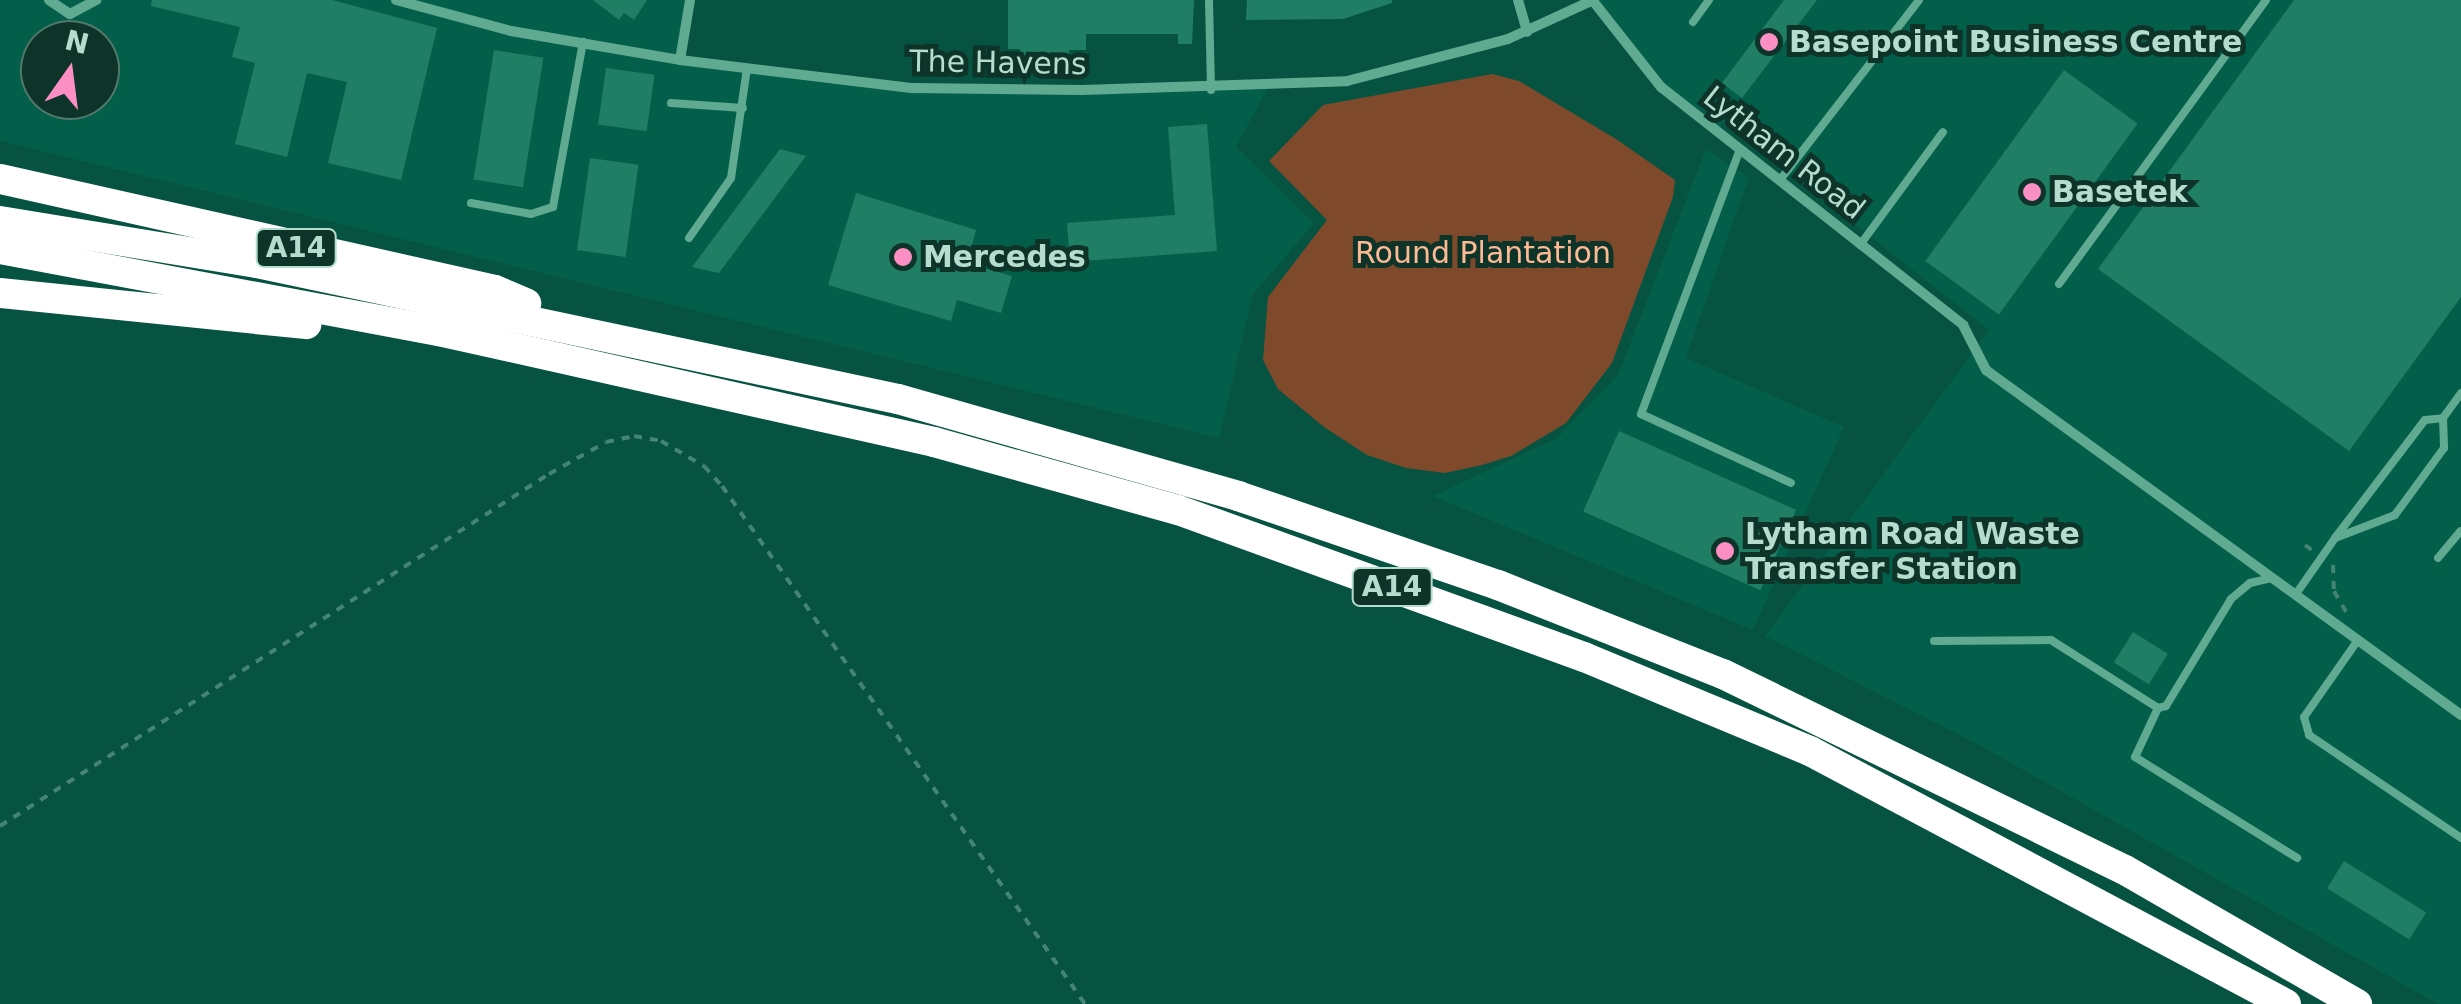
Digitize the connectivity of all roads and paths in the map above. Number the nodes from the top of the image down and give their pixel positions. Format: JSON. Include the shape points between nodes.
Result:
{"nodes":[{"id":1,"x":49,"y":0,"type":"edge"},
{"id":2,"x":96,"y":0,"type":"edge"},
{"id":3,"x":396,"y":0,"type":"edge"},
{"id":4,"x":690,"y":0,"type":"edge"},
{"id":5,"x":1209,"y":0,"type":"edge"},
{"id":6,"x":1518,"y":0,"type":"edge"},
{"id":7,"x":1593,"y":0,"type":"edge"},
{"id":8,"x":1708,"y":0,"type":"edge"},
{"id":9,"x":1919,"y":0,"type":"edge"},
{"id":10,"x":2266,"y":0,"type":"edge"},
{"id":11,"x":1693,"y":22,"type":"dead end"},
{"id":12,"x":1527,"y":32,"type":"junction"},
{"id":13,"x":582,"y":42,"type":"junction"},
{"id":14,"x":680,"y":60,"type":"junction"},
{"id":15,"x":747,"y":68,"type":"junction"},
{"id":16,"x":1211,"y":90,"type":"junction"},
{"id":17,"x":670,"y":102,"type":"dead end"},
{"id":18,"x":743,"y":108,"type":"junction"},
{"id":19,"x":1942,"y":132,"type":"dead end"},
{"id":20,"x":1739,"y":152,"type":"junction"},
{"id":21,"x":0,"y":179,"type":"edge"},
{"id":22,"x":1780,"y":180,"type":"junction"},
{"id":23,"x":471,"y":203,"type":"dead end"},
{"id":24,"x":0,"y":221,"type":"edge"},
{"id":25,"x":688,"y":238,"type":"dead end"},
{"id":26,"x":1860,"y":245,"type":"junction"},
{"id":27,"x":0,"y":248,"type":"edge"},
{"id":28,"x":2059,"y":284,"type":"dead end"},
{"id":29,"x":0,"y":293,"type":"edge"},
{"id":30,"x":588,"y":330,"type":"junction"},
{"id":31,"x":439,"y":331,"type":"junction"},
{"id":32,"x":2461,"y":394,"type":"edge"},
{"id":33,"x":2444,"y":418,"type":"junction"},
{"id":34,"x":1792,"y":483,"type":"dead end"},
{"id":35,"x":2461,"y":531,"type":"edge"},
{"id":36,"x":2335,"y":538,"type":"junction"},
{"id":37,"x":2304,"y":544,"type":"dead end"},
{"id":38,"x":2322,"y":557,"type":"junction"},
{"id":39,"x":2438,"y":558,"type":"dead end"},
{"id":40,"x":2272,"y":578,"type":"junction"},
{"id":41,"x":2296,"y":594,"type":"junction"},
{"id":42,"x":2359,"y":624,"type":"dead end"},
{"id":43,"x":2358,"y":640,"type":"junction"},
{"id":44,"x":1934,"y":641,"type":"dead end"},
{"id":45,"x":2158,"y":708,"type":"junction"},
{"id":46,"x":2461,"y":715,"type":"edge"},
{"id":47,"x":0,"y":826,"type":"edge"},
{"id":48,"x":2461,"y":838,"type":"edge"},
{"id":49,"x":2297,"y":858,"type":"dead end"},
{"id":50,"x":1085,"y":1004,"type":"edge"},
{"id":51,"x":2286,"y":1004,"type":"edge"},
{"id":52,"x":2357,"y":1004,"type":"edge"}],
"edges":[{"from":1,"to":2,"type":"street","via":[[70,14]]},
{"from":3,"to":13,"type":"street","name":"The Havens","via":[[510,31]]},
{"from":4,"to":14,"type":"street"},
{"from":5,"to":16,"type":"lane"},
{"from":6,"to":12,"type":"street"},
{"from":7,"to":12,"type":"street","name":"The Havens"},
{"from":7,"to":20,"type":"street","name":"Lytham Road","via":[[1662,88]]},
{"from":8,"to":11,"type":"lane"},
{"from":9,"to":22,"type":"lane"},
{"from":10,"to":28,"type":"lane"},
{"from":12,"to":16,"type":"street","name":"The Havens","via":[[1347,81]]},
{"from":13,"to":14,"type":"street","name":"The Havens"},
{"from":13,"to":23,"type":"lane","via":[[553,207],[532,214]]},
{"from":14,"to":15,"type":"street","name":"The Havens"},
{"from":15,"to":16,"type":"street","name":"The Havens","via":[[913,88]]},
{"from":15,"to":18,"type":"lane"},
{"from":17,"to":18,"type":"lane"},
{"from":18,"to":25,"type":"lane","via":[[731,178]]},
{"from":19,"to":26,"type":"lane"},
{"from":20,"to":22,"type":"street","name":"Lytham Road"},
{"from":20,"to":34,"type":"lane","via":[[1640,414]]},
{"from":21,"to":30,"type":"highway","number":"A14","via":[[494,290]]},
{"from":22,"to":26,"type":"street","name":"Lytham Road"},
{"from":24,"to":30,"type":"highway","number":"A14","via":[[257,263]]},
{"from":26,"to":40,"type":"street","name":"Lytham Road","via":[[1963,325],[1986,370]]},
{"from":27,"to":31,"type":"highway","number":"A14"},
{"from":29,"to":31,"type":"highway","number":"A14","via":[[375,332]]},
{"from":30,"to":52,"type":"highway","number":"A14","via":[[898,399],[1238,496],[1498,584],[1723,674],[2032,822]]},
{"from":31,"to":51,"type":"highway","number":"A14","via":[[934,442],[1178,510],[1437,602],[1810,751]]},
{"from":32,"to":33,"type":"lane"},
{"from":33,"to":36,"type":"lane","via":[[2425,420]]},
{"from":33,"to":36,"type":"lane","via":[[2447,435],[2395,515]]},
{"from":35,"to":39,"type":"lane"},
{"from":36,"to":38,"type":"lane"},
{"from":37,"to":38,"type":"path"},
{"from":38,"to":41,"type":"lane"},
{"from":38,"to":42,"type":"path","via":[[2334,566],[2338,602]]},
{"from":40,"to":41,"type":"street"},
{"from":40,"to":45,"type":"lane","via":[[2250,583],[2231,599],[2166,706]]},
{"from":41,"to":43,"type":"street"},
{"from":43,"to":46,"type":"street"},
{"from":43,"to":48,"type":"lane","via":[[2304,717],[2309,735]]},
{"from":44,"to":45,"type":"lane","via":[[2052,640]]},
{"from":45,"to":49,"type":"lane","via":[[2134,757]]},
{"from":47,"to":50,"type":"path","via":[[549,474],[606,442],[634,436],[661,441],[704,466],[722,486]]}]}
